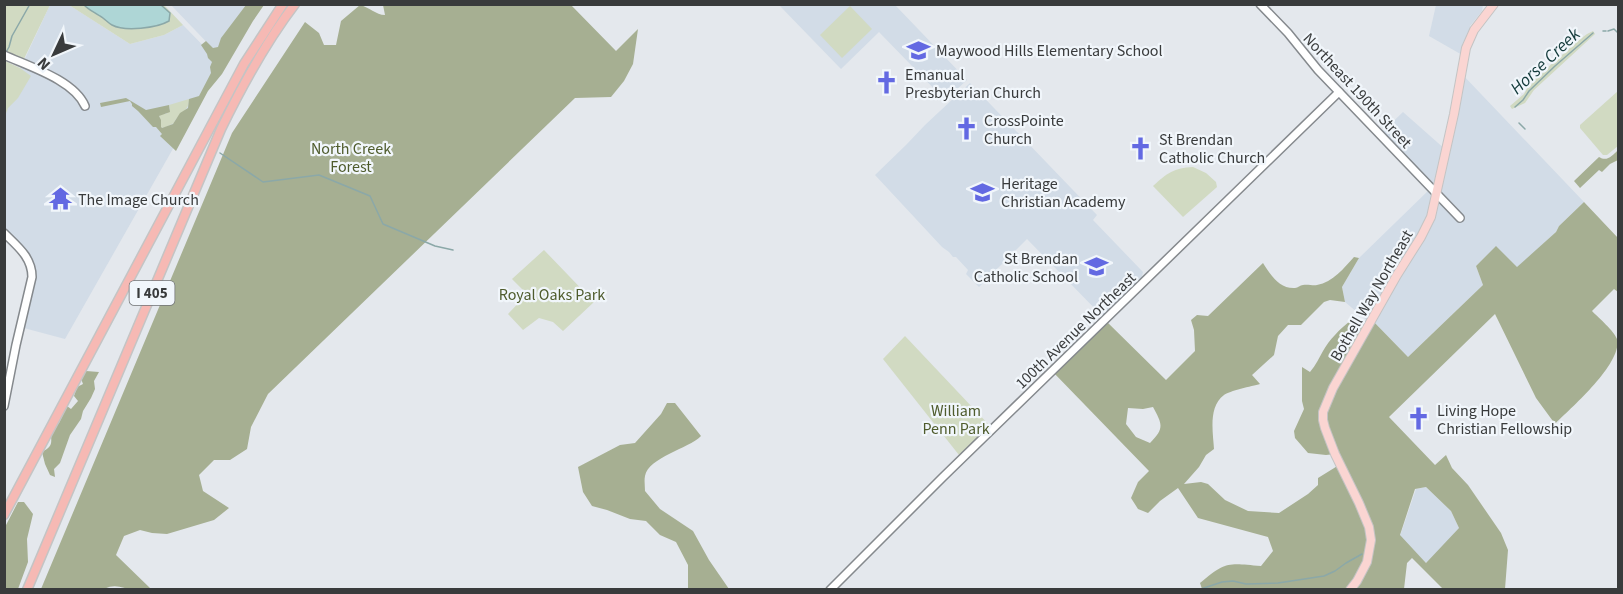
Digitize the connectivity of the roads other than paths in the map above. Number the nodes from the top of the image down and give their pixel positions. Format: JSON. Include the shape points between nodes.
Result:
{"nodes":[{"id":1,"x":277,"y":4,"type":"edge"},
{"id":2,"x":283,"y":4,"type":"edge"},
{"id":3,"x":293,"y":4,"type":"edge"},
{"id":4,"x":1260,"y":4,"type":"edge"},
{"id":5,"x":1493,"y":5,"type":"edge"},
{"id":6,"x":4,"y":55,"type":"edge"},
{"id":7,"x":1339,"y":92,"type":"junction"},
{"id":8,"x":85,"y":106,"type":"dead end"},
{"id":9,"x":1437,"y":194,"type":"junction"},
{"id":10,"x":1460,"y":218,"type":"dead end"},
{"id":11,"x":154,"y":229,"type":"junction"},
{"id":12,"x":4,"y":233,"type":"edge"},
{"id":13,"x":4,"y":406,"type":"edge"},
{"id":14,"x":4,"y":504,"type":"edge"},
{"id":15,"x":4,"y":515,"type":"edge"},
{"id":16,"x":25,"y":590,"type":"edge"},
{"id":17,"x":830,"y":590,"type":"edge"},
{"id":18,"x":1350,"y":590,"type":"edge"}],
"edges":[{"from":1,"to":11,"type":"highway","number":"I 405","via":[[240,61]]},
{"from":2,"to":11,"type":"highway","number":"I 405","via":[[244,64]]},
{"from":3,"to":16,"type":"highway","number":"I 405","via":[[221,129]]},
{"from":4,"to":7,"type":"street","name":"Northeast 190th Street"},
{"from":5,"to":9,"type":"main road","name":"Bothell Way Northeast","via":[[1466,48]]},
{"from":6,"to":8,"type":"street","via":[[73,90]]},
{"from":7,"to":9,"type":"street","name":"Northeast 190th Street"},
{"from":7,"to":17,"type":"street","name":"100th Avenue Northeast"},
{"from":9,"to":10,"type":"street","name":"Northeast 190th Street"},
{"from":9,"to":18,"type":"main road","name":"Bothell Way Northeast","via":[[1425,229],[1323,412],[1325,428],[1369,527],[1371,540],[1367,562]]},
{"from":11,"to":14,"type":"highway","number":"I 405"},
{"from":11,"to":15,"type":"highway","number":"I 405"},
{"from":12,"to":13,"type":"street","via":[[32,268]]}]}
